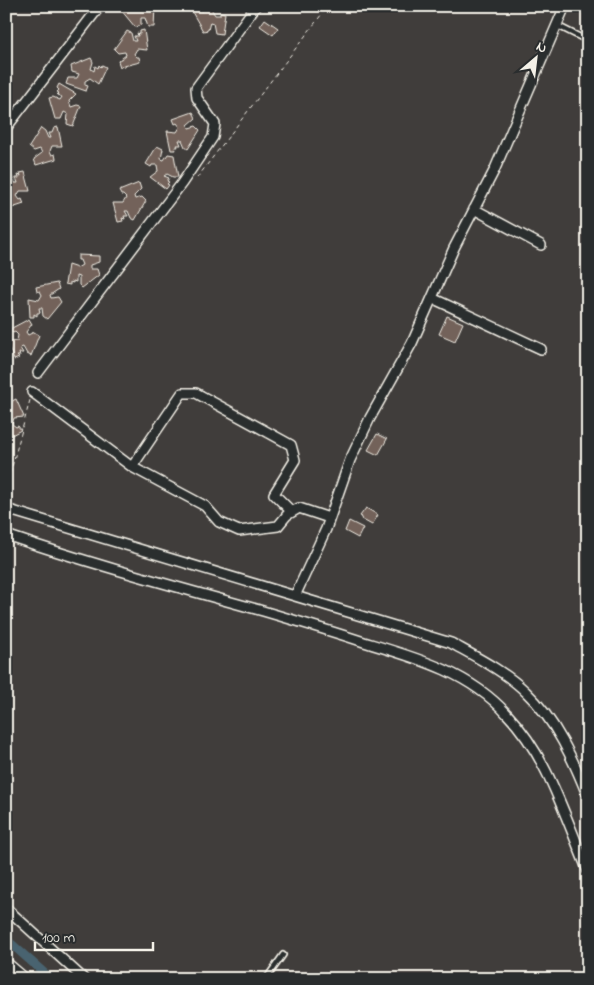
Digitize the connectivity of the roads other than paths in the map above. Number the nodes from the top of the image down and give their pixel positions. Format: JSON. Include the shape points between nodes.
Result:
{"nodes":[{"id":1,"x":100,"y":6,"type":"edge"},
{"id":2,"x":256,"y":6,"type":"edge"},
{"id":3,"x":565,"y":6,"type":"edge"},
{"id":4,"x":556,"y":24,"type":"junction"},
{"id":5,"x":588,"y":41,"type":"edge"},
{"id":6,"x":6,"y":128,"type":"edge"},
{"id":7,"x":474,"y":209,"type":"junction"},
{"id":8,"x":541,"y":246,"type":"dead end"},
{"id":9,"x":432,"y":298,"type":"junction"},
{"id":10,"x":541,"y":349,"type":"dead end"},
{"id":11,"x":38,"y":373,"type":"dead end"},
{"id":12,"x":32,"y":392,"type":"road end"},
{"id":13,"x":132,"y":467,"type":"junction"},
{"id":14,"x":6,"y":509,"type":"edge"},
{"id":15,"x":292,"y":512,"type":"junction"},
{"id":16,"x":329,"y":518,"type":"junction"},
{"id":17,"x":6,"y":535,"type":"edge"},
{"id":18,"x":295,"y":596,"type":"junction"},
{"id":19,"x":588,"y":797,"type":"edge"},
{"id":20,"x":588,"y":871,"type":"edge"},
{"id":21,"x":6,"y":908,"type":"edge"},
{"id":22,"x":283,"y":955,"type":"dead end"},
{"id":23,"x":6,"y":962,"type":"edge"},
{"id":24,"x":26,"y":979,"type":"edge"},
{"id":25,"x":84,"y":979,"type":"edge"},
{"id":26,"x":266,"y":979,"type":"edge"}],
"edges":[{"from":1,"to":6,"type":"street"},
{"from":2,"to":11,"type":"street","via":[[196,88],[197,98],[215,124],[214,137]]},
{"from":3,"to":4,"type":"street"},
{"from":4,"to":5,"type":"lane"},
{"from":4,"to":7,"type":"street","via":[[494,171]]},
{"from":7,"to":8,"type":"street"},
{"from":7,"to":9,"type":"street"},
{"from":9,"to":10,"type":"street"},
{"from":9,"to":16,"type":"street","via":[[350,460]]},
{"from":12,"to":13,"type":"street"},
{"from":13,"to":15,"type":"street","via":[[205,506],[219,522],[239,531],[278,526]]},
{"from":13,"to":15,"type":"street","via":[[182,394],[196,394],[291,445],[295,460],[274,494]]},
{"from":14,"to":18,"type":"street"},
{"from":15,"to":16,"type":"street","via":[[299,508]]},
{"from":16,"to":18,"type":"street"},
{"from":17,"to":20,"type":"street","via":[[323,629],[423,660],[459,675],[496,702],[536,753],[548,774]]},
{"from":18,"to":19,"type":"street","via":[[451,643],[517,684],[533,700],[564,744]]},
{"from":21,"to":25,"type":"street"},
{"from":22,"to":26,"type":"lane"},
{"from":23,"to":24,"type":"street"}]}
